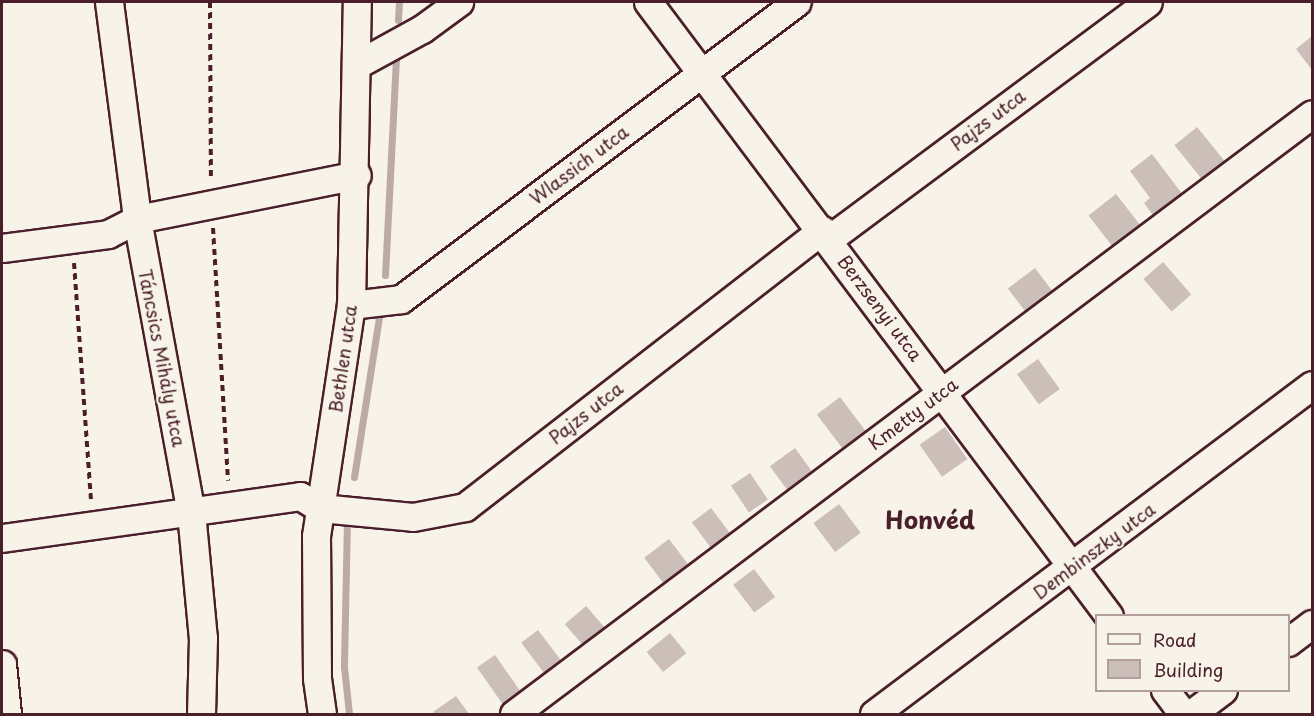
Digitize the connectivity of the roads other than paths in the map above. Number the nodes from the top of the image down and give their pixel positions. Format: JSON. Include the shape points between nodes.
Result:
{"nodes":[{"id":1,"x":109,"y":2,"type":"edge"},
{"id":2,"x":357,"y":2,"type":"edge"},
{"id":3,"x":459,"y":2,"type":"edge"},
{"id":4,"x":648,"y":2,"type":"edge"},
{"id":5,"x":797,"y":2,"type":"edge"},
{"id":6,"x":1148,"y":2,"type":"edge"},
{"id":7,"x":358,"y":64,"type":"junction"},
{"id":8,"x":702,"y":73,"type":"junction"},
{"id":9,"x":1312,"y":114,"type":"edge"},
{"id":10,"x":357,"y":175,"type":"junction"},
{"id":11,"x":137,"y":219,"type":"junction"},
{"id":12,"x":825,"y":235,"type":"junction"},
{"id":13,"x":2,"y":248,"type":"edge"},
{"id":14,"x":351,"y":305,"type":"junction"},
{"id":15,"x":1312,"y":386,"type":"edge"},
{"id":16,"x":942,"y":392,"type":"junction"},
{"id":17,"x":320,"y":508,"type":"junction"},
{"id":18,"x":191,"y":512,"type":"junction"},
{"id":19,"x":2,"y":538,"type":"edge"},
{"id":20,"x":1073,"y":567,"type":"junction"},
{"id":21,"x":1108,"y":614,"type":"edge"},
{"id":22,"x":1312,"y":624,"type":"edge"},
{"id":23,"x":1290,"y":640,"type":"edge"},
{"id":24,"x":2,"y":664,"type":"edge"},
{"id":25,"x":1166,"y":692,"type":"edge"},
{"id":26,"x":1220,"y":692,"type":"edge"},
{"id":27,"x":7,"y":714,"type":"edge"},
{"id":28,"x":201,"y":714,"type":"edge"},
{"id":29,"x":322,"y":714,"type":"edge"},
{"id":30,"x":514,"y":714,"type":"edge"},
{"id":31,"x":874,"y":714,"type":"edge"},
{"id":32,"x":1183,"y":714,"type":"edge"},
{"id":33,"x":1191,"y":714,"type":"edge"}],
"edges":[{"from":1,"to":11,"type":"street","name":"Táncsics Mihály utca"},
{"from":2,"to":7,"type":"street","name":"Bethlen utca"},
{"from":3,"to":7,"type":"street","via":[[422,29]]},
{"from":4,"to":8,"type":"street","name":"Berzsenyi utca"},
{"from":5,"to":8,"type":"street","name":"Wlassich utca"},
{"from":6,"to":12,"type":"street","name":"Pajzs utca"},
{"from":7,"to":10,"type":"street","name":"Bethlen utca"},
{"from":8,"to":12,"type":"street","name":"Berzsenyi utca"},
{"from":8,"to":14,"type":"street","name":"Wlassich utca","via":[[401,299]]},
{"from":9,"to":16,"type":"street","name":"Kmetty utca"},
{"from":10,"to":11,"type":"street"},
{"from":10,"to":14,"type":"street","name":"Bethlen utca"},
{"from":11,"to":13,"type":"street","via":[[108,234]]},
{"from":11,"to":18,"type":"street","name":"Táncsics Mihály utca"},
{"from":12,"to":16,"type":"street","name":"Berzsenyi utca"},
{"from":12,"to":17,"type":"street","name":"Pajzs utca","via":[[465,507],[413,517]]},
{"from":14,"to":17,"type":"street","name":"Bethlen utca"},
{"from":15,"to":20,"type":"street","name":"Dembinszky utca"},
{"from":16,"to":20,"type":"street","name":"Berzsenyi utca"},
{"from":16,"to":30,"type":"street","name":"Kmetty utca"},
{"from":17,"to":18,"type":"street","name":"Pajzs utca","via":[[300,496]]},
{"from":17,"to":29,"type":"street","name":"Bethlen utca","via":[[315,536],[317,678]]},
{"from":18,"to":19,"type":"street","name":"Pajzs utca"},
{"from":18,"to":28,"type":"street","name":"Táncsics Mihály utca","via":[[203,638]]},
{"from":20,"to":21,"type":"street","name":"Berzsenyi utca"},
{"from":20,"to":31,"type":"street","name":"Dembinszky utca"},
{"from":22,"to":23,"type":"street"},
{"from":24,"to":27,"type":"street"},
{"from":25,"to":32,"type":"street"},
{"from":26,"to":33,"type":"street"}]}
